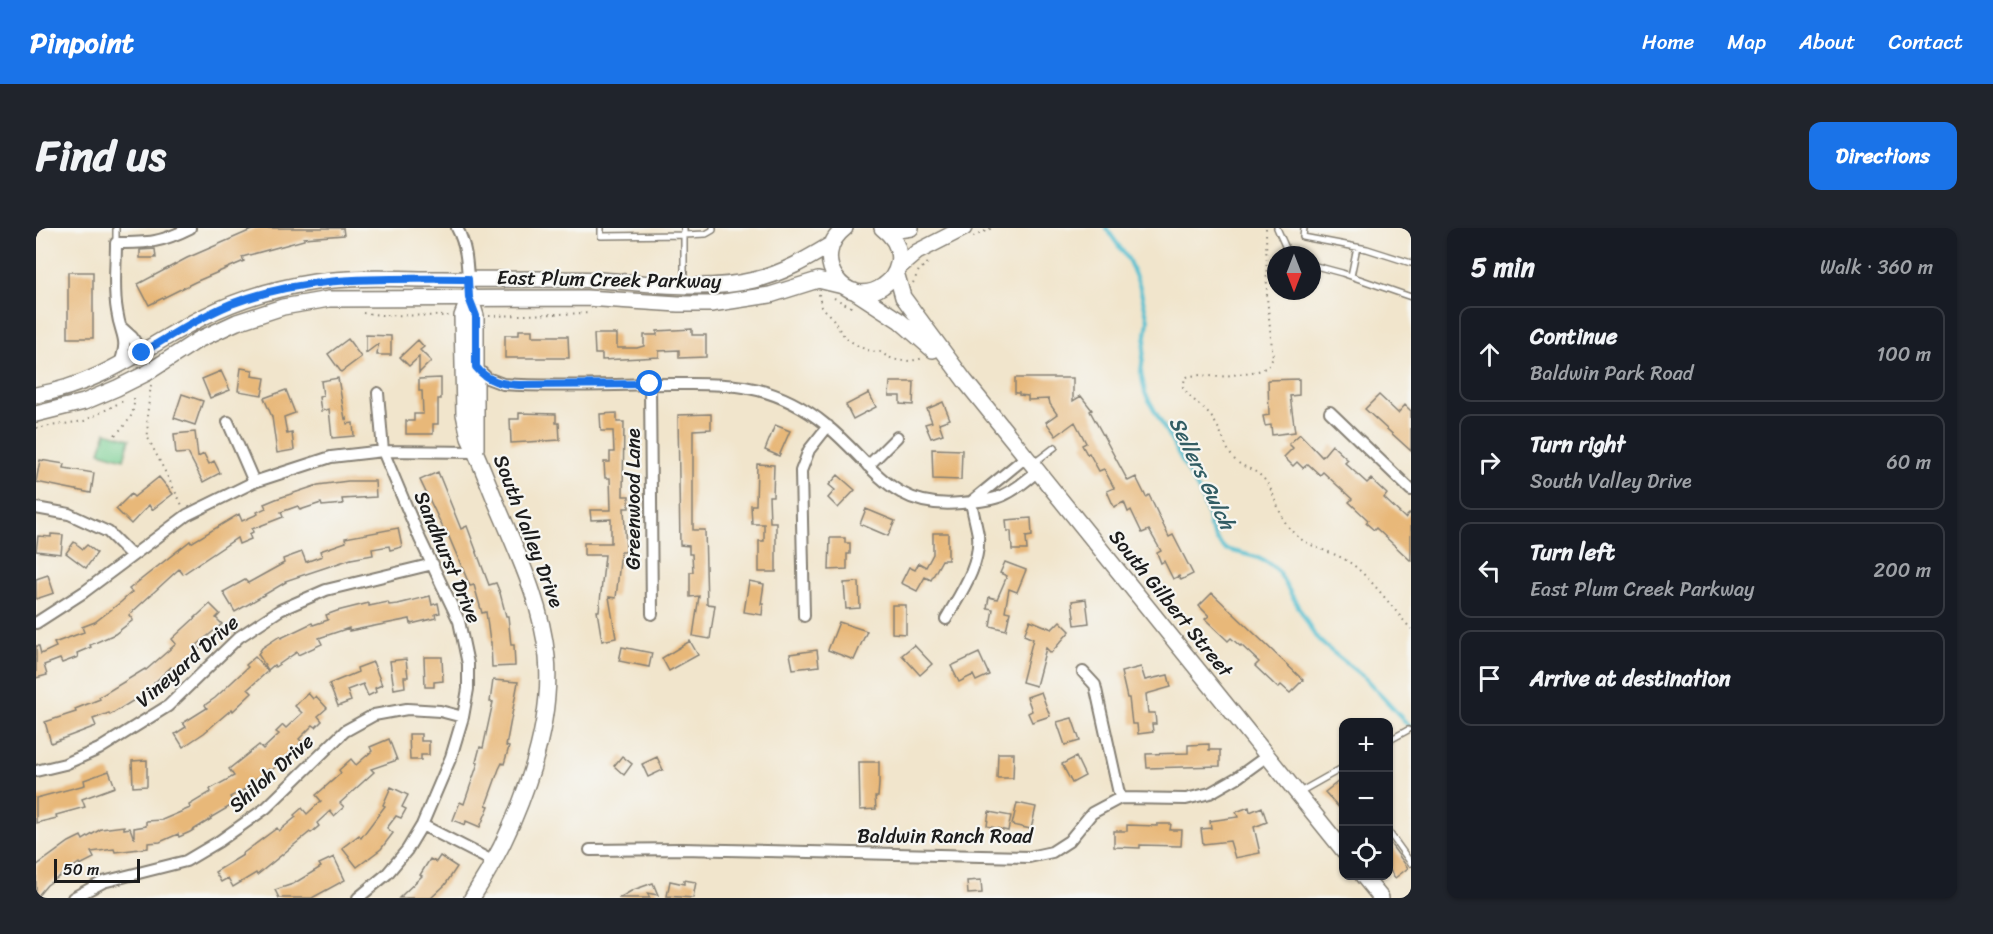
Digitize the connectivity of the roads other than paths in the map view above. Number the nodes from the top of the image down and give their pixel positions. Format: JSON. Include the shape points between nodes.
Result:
{"nodes":[{"id":1,"x":116,"y":228,"type":"edge"},
{"id":2,"x":190,"y":228,"type":"edge"},
{"id":3,"x":457,"y":228,"type":"edge"},
{"id":4,"x":601,"y":228,"type":"edge"},
{"id":5,"x":713,"y":228,"type":"edge"},
{"id":6,"x":845,"y":228,"type":"edge"},
{"id":7,"x":883,"y":228,"type":"edge"},
{"id":8,"x":911,"y":228,"type":"edge"},
{"id":9,"x":1278,"y":228,"type":"edge"},
{"id":10,"x":1304,"y":228,"type":"edge"},
{"id":11,"x":684,"y":231,"type":"edge"},
{"id":12,"x":966,"y":234,"type":"edge"},
{"id":13,"x":831,"y":238,"type":"edge"},
{"id":14,"x":116,"y":243,"type":"junction"},
{"id":15,"x":1285,"y":246,"type":"edge"},
{"id":16,"x":1357,"y":247,"type":"junction"},
{"id":17,"x":1411,"y":263,"type":"edge"},
{"id":18,"x":1321,"y":268,"type":"edge"},
{"id":19,"x":896,"y":271,"type":"junction"},
{"id":20,"x":1351,"y":276,"type":"junction"},
{"id":21,"x":468,"y":279,"type":"junction"},
{"id":22,"x":684,"y":285,"type":"junction"},
{"id":23,"x":848,"y":288,"type":"junction"},
{"id":24,"x":1411,"y":297,"type":"edge"},
{"id":25,"x":469,"y":298,"type":"junction"},
{"id":26,"x":586,"y":298,"type":"junction"},
{"id":27,"x":122,"y":328,"type":"junction"},
{"id":28,"x":142,"y":353,"type":"junction"},
{"id":29,"x":119,"y":367,"type":"junction"},
{"id":30,"x":476,"y":367,"type":"junction"},
{"id":31,"x":965,"y":381,"type":"junction"},
{"id":32,"x":650,"y":384,"type":"junction"},
{"id":33,"x":129,"y":390,"type":"junction"},
{"id":34,"x":378,"y":393,"type":"dead end"},
{"id":35,"x":36,"y":396,"type":"edge"},
{"id":36,"x":1330,"y":412,"type":"dead end"},
{"id":37,"x":36,"y":414,"type":"edge"},
{"id":38,"x":228,"y":422,"type":"dead end"},
{"id":39,"x":828,"y":426,"type":"junction"},
{"id":40,"x":897,"y":437,"type":"dead end"},
{"id":41,"x":1055,"y":447,"type":"dead end"},
{"id":42,"x":383,"y":451,"type":"junction"},
{"id":43,"x":476,"y":452,"type":"junction"},
{"id":44,"x":1033,"y":464,"type":"junction"},
{"id":45,"x":868,"y":466,"type":"junction"},
{"id":46,"x":254,"y":482,"type":"junction"},
{"id":47,"x":1411,"y":490,"type":"edge"},
{"id":48,"x":971,"y":502,"type":"junction"},
{"id":49,"x":36,"y":508,"type":"edge"},
{"id":50,"x":131,"y":555,"type":"junction"},
{"id":51,"x":433,"y":564,"type":"junction"},
{"id":52,"x":652,"y":614,"type":"dead end"},
{"id":53,"x":804,"y":616,"type":"dead end"},
{"id":54,"x":946,"y":619,"type":"dead end"},
{"id":55,"x":36,"y":623,"type":"edge"},
{"id":56,"x":1083,"y":672,"type":"dead end"},
{"id":57,"x":463,"y":717,"type":"junction"},
{"id":58,"x":1408,"y":730,"type":"dead end"},
{"id":59,"x":1393,"y":739,"type":"edge"},
{"id":60,"x":1267,"y":756,"type":"junction"},
{"id":61,"x":1339,"y":769,"type":"edge"},
{"id":62,"x":36,"y":771,"type":"edge"},
{"id":63,"x":1297,"y":793,"type":"junction"},
{"id":64,"x":1120,"y":798,"type":"junction"},
{"id":65,"x":422,"y":825,"type":"junction"},
{"id":66,"x":1393,"y":837,"type":"edge"},
{"id":67,"x":1339,"y":845,"type":"edge"},
{"id":68,"x":590,"y":850,"type":"dead end"},
{"id":69,"x":494,"y":862,"type":"junction"},
{"id":70,"x":1411,"y":862,"type":"edge"},
{"id":71,"x":1366,"y":880,"type":"edge"},
{"id":72,"x":73,"y":898,"type":"edge"},
{"id":73,"x":358,"y":898,"type":"edge"},
{"id":74,"x":472,"y":898,"type":"edge"},
{"id":75,"x":1381,"y":898,"type":"edge"}],
"edges":[{"from":1,"to":14,"type":"lane"},
{"from":2,"to":14,"type":"street","via":[[168,240]]},
{"from":3,"to":21,"type":"street","via":[[467,255]]},
{"from":4,"to":11,"type":"lane","via":[[601,236]]},
{"from":5,"to":11,"type":"lane","via":[[706,234]]},
{"from":6,"to":13,"type":"main road"},
{"from":7,"to":8,"type":"main road"},
{"from":7,"to":19,"type":"main road","name":"South Gilbert Street","via":[[897,247]]},
{"from":9,"to":15,"type":"lane"},
{"from":10,"to":16,"type":"lane","via":[[1303,237]]},
{"from":11,"to":22,"type":"lane"},
{"from":12,"to":19,"type":"main road","via":[[917,252]]},
{"from":13,"to":22,"type":"main road","name":"East Plum Creek Parkway","via":[[791,267],[755,280],[732,285]]},
{"from":13,"to":23,"type":"main road","via":[[830,267]]},
{"from":14,"to":27,"type":"street","via":[[117,311]]},
{"from":16,"to":17,"type":"lane"},
{"from":16,"to":20,"type":"lane"},
{"from":18,"to":20,"type":"lane"},
{"from":19,"to":23,"type":"main road","via":[[878,290]]},
{"from":19,"to":31,"type":"main road","name":"South Gilbert Street","via":[[903,297]]},
{"from":20,"to":24,"type":"lane"},
{"from":21,"to":22,"type":"main road","name":"East Plum Creek Parkway"},
{"from":21,"to":25,"type":"main road","name":"South Valley Drive"},
{"from":21,"to":28,"type":"main road","name":"East Plum Creek Parkway","via":[[350,279],[290,286],[230,304]]},
{"from":22,"to":26,"type":"main road","via":[[671,293],[608,290]]},
{"from":23,"to":26,"type":"main road","name":"East Plum Creek Parkway","via":[[818,280],[770,295],[711,304]]},
{"from":23,"to":31,"type":"main road","name":"South Gilbert Street","via":[[907,327]]},
{"from":25,"to":26,"type":"main road","name":"East Plum Creek Parkway"},
{"from":25,"to":30,"type":"main road","name":"South Valley Drive","via":[[476,316]]},
{"from":25,"to":33,"type":"main road","name":"East Plum Creek Parkway","via":[[329,299],[283,307],[237,321],[198,340],[147,373]]},
{"from":25,"to":43,"type":"main road","name":"South Valley Drive","via":[[462,316],[464,414]]},
{"from":27,"to":28,"type":"street"},
{"from":27,"to":29,"type":"street","via":[[125,350]]},
{"from":28,"to":29,"type":"main road","name":"East Plum Creek Parkway"},
{"from":28,"to":33,"type":"main road"},
{"from":29,"to":35,"type":"main road","name":"East Plum Creek Parkway"},
{"from":30,"to":32,"type":"street","via":[[493,381],[519,385]]},
{"from":30,"to":43,"type":"main road","name":"South Valley Drive"},
{"from":31,"to":44,"type":"main road","name":"South Gilbert Street"},
{"from":32,"to":39,"type":"street","via":[[721,384],[764,391]]},
{"from":32,"to":52,"type":"street","name":"Greenwood Lane"},
{"from":33,"to":37,"type":"main road","name":"East Plum Creek Parkway"},
{"from":34,"to":42,"type":"street","name":"Sandhurst Drive"},
{"from":36,"to":47,"type":"street"},
{"from":38,"to":46,"type":"street"},
{"from":39,"to":45,"type":"street"},
{"from":39,"to":53,"type":"street","via":[[809,450],[801,471]]},
{"from":40,"to":45,"type":"street"},
{"from":41,"to":44,"type":"lane"},
{"from":42,"to":43,"type":"street"},
{"from":42,"to":46,"type":"street","via":[[331,457]]},
{"from":42,"to":51,"type":"street","name":"Sandhurst Drive"},
{"from":43,"to":69,"type":"main road","name":"South Valley Drive","via":[[533,592],[547,659],[546,708],[537,750],[520,806]]},
{"from":44,"to":48,"type":"street"},
{"from":44,"to":48,"type":"street","via":[[1005,496]]},
{"from":44,"to":60,"type":"main road","name":"South Gilbert Street"},
{"from":45,"to":48,"type":"street","via":[[906,497],[946,505]]},
{"from":46,"to":50,"type":"street","via":[[187,515]]},
{"from":48,"to":54,"type":"street","via":[[978,537],[975,564]]},
{"from":49,"to":50,"type":"street","via":[[69,514],[108,532]]},
{"from":50,"to":55,"type":"street"},
{"from":51,"to":57,"type":"street","name":"Sandhurst Drive","via":[[459,621],[464,643],[468,688]]},
{"from":51,"to":62,"type":"street","name":"Vineyard Drive","via":[[326,590],[279,610],[239,637],[168,705],[99,748],[65,764]]},
{"from":56,"to":64,"type":"street","via":[[1095,685]]},
{"from":57,"to":65,"type":"street","name":"Sandhurst Drive"},
{"from":57,"to":72,"type":"street","name":"Shiloh Drive","via":[[407,709],[374,716],[345,731],[266,808],[218,842],[186,861],[103,882]]},
{"from":58,"to":59,"type":"lane"},
{"from":60,"to":63,"type":"main road","name":"South Gilbert Street"},
{"from":60,"to":64,"type":"street","name":"Baldwin Ranch Road","via":[[1210,793],[1186,799]]},
{"from":61,"to":63,"type":"lane"},
{"from":63,"to":67,"type":"main road","name":"South Gilbert Street"},
{"from":64,"to":68,"type":"street","name":"Baldwin Ranch Road","via":[[1092,813],[1069,842],[1052,852],[1029,856]]},
{"from":65,"to":69,"type":"street"},
{"from":65,"to":73,"type":"street","name":"Sandhurst Drive","via":[[387,874]]},
{"from":66,"to":70,"type":"lane"},
{"from":69,"to":74,"type":"main road","name":"South Valley Drive"},
{"from":71,"to":75,"type":"main road"}]}
